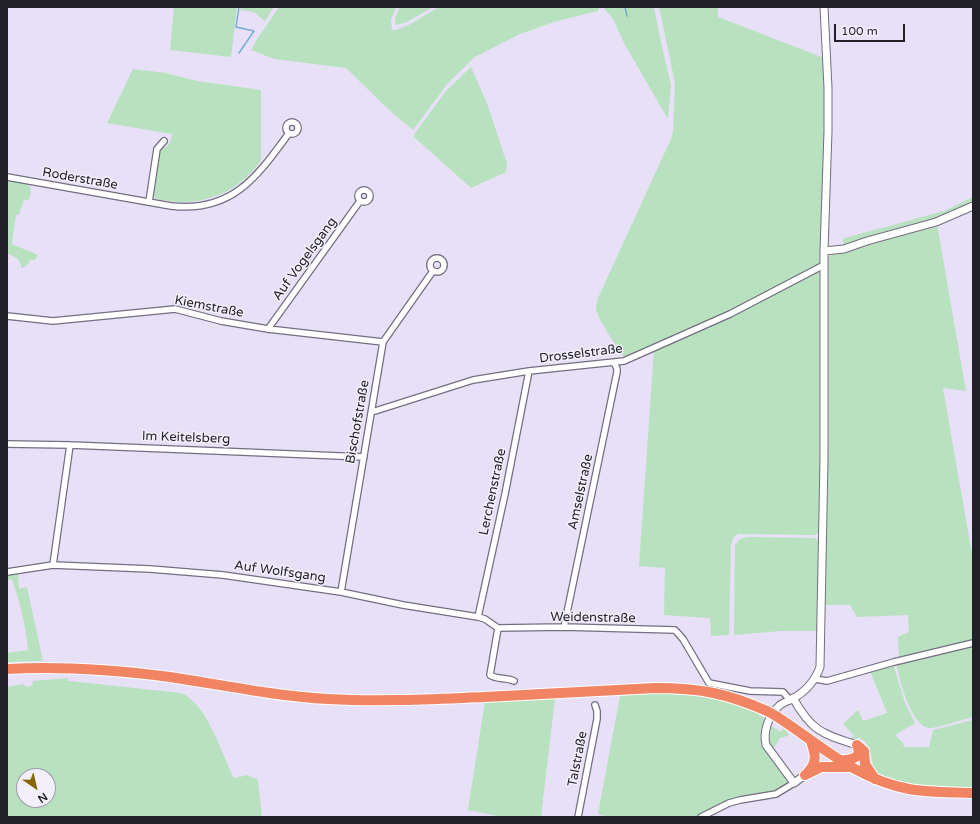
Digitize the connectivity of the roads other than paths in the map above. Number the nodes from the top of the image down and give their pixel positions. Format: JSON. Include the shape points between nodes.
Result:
{"nodes":[{"id":1,"x":824,"y":7,"type":"edge"},
{"id":2,"x":289,"y":133,"type":"dead end"},
{"id":3,"x":164,"y":141,"type":"dead end"},
{"id":4,"x":7,"y":177,"type":"edge"},
{"id":5,"x":148,"y":202,"type":"junction"},
{"id":6,"x":360,"y":202,"type":"dead end"},
{"id":7,"x":973,"y":206,"type":"edge"},
{"id":8,"x":824,"y":251,"type":"junction"},
{"id":9,"x":824,"y":265,"type":"junction"},
{"id":10,"x":433,"y":271,"type":"dead end"},
{"id":11,"x":7,"y":316,"type":"edge"},
{"id":12,"x":268,"y":329,"type":"junction"},
{"id":13,"x":383,"y":342,"type":"junction"},
{"id":14,"x":614,"y":362,"type":"junction"},
{"id":15,"x":529,"y":371,"type":"junction"},
{"id":16,"x":372,"y":412,"type":"junction"},
{"id":17,"x":7,"y":444,"type":"edge"},
{"id":18,"x":70,"y":445,"type":"junction"},
{"id":19,"x":364,"y":457,"type":"junction"},
{"id":20,"x":53,"y":565,"type":"junction"},
{"id":21,"x":7,"y":572,"type":"edge"},
{"id":22,"x":341,"y":592,"type":"junction"},
{"id":23,"x":478,"y":617,"type":"junction"},
{"id":24,"x":498,"y":628,"type":"junction"},
{"id":25,"x":564,"y":628,"type":"junction"},
{"id":26,"x":973,"y":643,"type":"edge"},
{"id":27,"x":7,"y":669,"type":"edge"},
{"id":28,"x":815,"y":679,"type":"junction"},
{"id":29,"x":514,"y":681,"type":"dead end"},
{"id":30,"x":791,"y":699,"type":"junction"},
{"id":31,"x":595,"y":705,"type":"dead end"},
{"id":32,"x":811,"y":741,"type":"junction"},
{"id":33,"x":857,"y":745,"type":"junction"},
{"id":34,"x":840,"y":761,"type":"junction"},
{"id":35,"x":850,"y":767,"type":"junction"},
{"id":36,"x":805,"y":775,"type":"junction"},
{"id":37,"x":875,"y":779,"type":"junction"},
{"id":38,"x":794,"y":783,"type":"junction"},
{"id":39,"x":973,"y":793,"type":"edge"},
{"id":40,"x":578,"y":817,"type":"edge"},
{"id":41,"x":701,"y":817,"type":"edge"}],
"edges":[{"from":1,"to":8,"type":"main road","via":[[828,131]]},
{"from":2,"to":5,"type":"street","name":"Roderstraße","via":[[252,180],[223,200],[187,207]]},
{"from":3,"to":5,"type":"street","via":[[157,149]]},
{"from":4,"to":5,"type":"street","name":"Roderstraße"},
{"from":6,"to":12,"type":"street","name":"Auf Vogelsgang"},
{"from":7,"to":8,"type":"main road","via":[[936,222],[844,249]]},
{"from":8,"to":9,"type":"main road"},
{"from":9,"to":14,"type":"street","name":"Drosselstraße","via":[[730,314],[624,361]]},
{"from":9,"to":28,"type":"main road","via":[[823,544],[820,667]]},
{"from":10,"to":13,"type":"street","name":"Bischofstraße"},
{"from":11,"to":12,"type":"street","name":"Kiemstraße","via":[[53,321],[175,309],[220,321]]},
{"from":12,"to":13,"type":"street","name":"Kiemstraße"},
{"from":13,"to":16,"type":"street","name":"Bischofstraße"},
{"from":14,"to":15,"type":"street","name":"Drosselstraße"},
{"from":14,"to":25,"type":"street","name":"Amselstraße","via":[[617,372]]},
{"from":15,"to":16,"type":"street","name":"Drosselstraße","via":[[473,380]]},
{"from":15,"to":23,"type":"street","name":"Lerchenstraße"},
{"from":16,"to":19,"type":"street","name":"Bischofstraße"},
{"from":17,"to":18,"type":"street","name":"Im Keitelsberg"},
{"from":18,"to":19,"type":"street","name":"Im Keitelsberg"},
{"from":18,"to":20,"type":"street"},
{"from":19,"to":22,"type":"street","name":"Bischofstraße"},
{"from":20,"to":21,"type":"street","name":"Auf Wolfsgang"},
{"from":20,"to":22,"type":"street","name":"Auf Wolfsgang","via":[[223,575]]},
{"from":22,"to":23,"type":"street","name":"Auf Wolfsgang"},
{"from":23,"to":24,"type":"street","name":"Auf Wolfsgang"},
{"from":24,"to":25,"type":"street","name":"Weidenstraße"},
{"from":24,"to":29,"type":"street","via":[[490,675]]},
{"from":25,"to":30,"type":"street","name":"Weidenstraße","via":[[675,630],[683,638],[709,683],[750,691],[781,691]]},
{"from":26,"to":28,"type":"street","via":[[827,681]]},
{"from":27,"to":32,"type":"highway","via":[[71,668],[128,672],[299,696],[366,700],[426,700],[679,688],[737,699],[772,714]]},
{"from":28,"to":30,"type":"main road"},
{"from":30,"to":33,"type":"main road","via":[[817,730]]},
{"from":30,"to":38,"type":"main road","via":[[773,712],[765,731],[765,738],[766,746]]},
{"from":31,"to":40,"type":"street","name":"Talstraße","via":[[597,719]]},
{"from":32,"to":34,"type":"highway"},
{"from":32,"to":36,"type":"highway","via":[[815,763]]},
{"from":33,"to":34,"type":"highway","via":[[857,756]]},
{"from":33,"to":37,"type":"highway","via":[[864,751],[866,764]]},
{"from":34,"to":35,"type":"highway"},
{"from":35,"to":36,"type":"highway","via":[[821,768]]},
{"from":35,"to":37,"type":"highway"},
{"from":36,"to":38,"type":"main road"},
{"from":37,"to":39,"type":"highway","via":[[911,790]]},
{"from":38,"to":41,"type":"street","via":[[776,794],[729,803]]}]}
